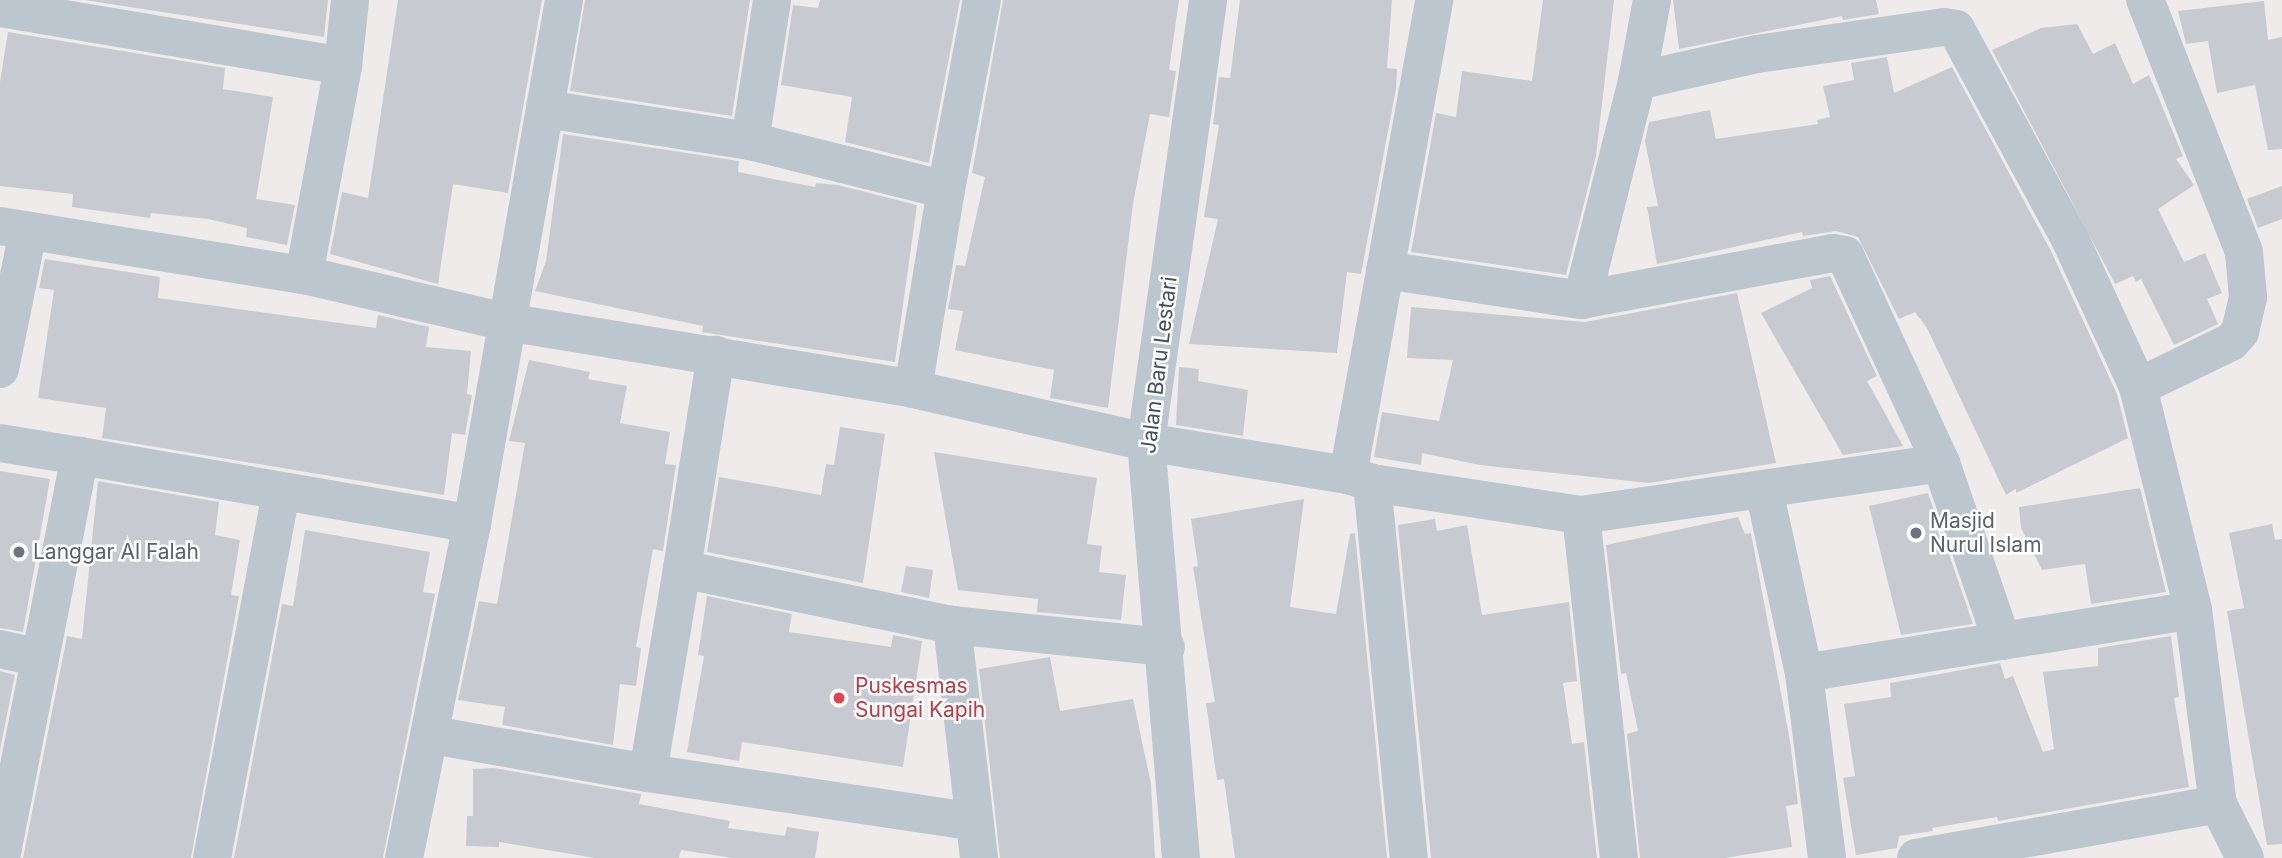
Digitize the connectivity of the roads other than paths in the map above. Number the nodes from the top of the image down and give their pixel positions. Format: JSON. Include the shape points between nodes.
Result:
{"nodes":[{"id":1,"x":349,"y":0,"type":"edge"},
{"id":2,"x":564,"y":0,"type":"edge"},
{"id":3,"x":772,"y":0,"type":"edge"},
{"id":4,"x":982,"y":0,"type":"edge"},
{"id":5,"x":1208,"y":0,"type":"edge"},
{"id":6,"x":1434,"y":0,"type":"edge"},
{"id":7,"x":1652,"y":0,"type":"edge"},
{"id":8,"x":2146,"y":0,"type":"edge"},
{"id":9,"x":0,"y":8,"type":"edge"},
{"id":10,"x":67,"y":9,"type":"edge"},
{"id":11,"x":343,"y":66,"type":"junction"},
{"id":12,"x":1637,"y":81,"type":"junction"},
{"id":13,"x":545,"y":108,"type":"junction"},
{"id":14,"x":750,"y":141,"type":"junction"},
{"id":15,"x":947,"y":190,"type":"junction"},
{"id":16,"x":14,"y":229,"type":"edge"},
{"id":17,"x":1385,"y":270,"type":"junction"},
{"id":18,"x":304,"y":275,"type":"junction"},
{"id":19,"x":1582,"y":300,"type":"junction"},
{"id":20,"x":506,"y":322,"type":"junction"},
{"id":21,"x":716,"y":355,"type":"junction"},
{"id":22,"x":0,"y":369,"type":"edge"},
{"id":23,"x":2138,"y":387,"type":"junction"},
{"id":24,"x":913,"y":389,"type":"junction"},
{"id":25,"x":1146,"y":442,"type":"junction"},
{"id":26,"x":0,"y":443,"type":"edge"},
{"id":27,"x":80,"y":456,"type":"junction"},
{"id":28,"x":1941,"y":463,"type":"junction"},
{"id":29,"x":1360,"y":479,"type":"junction"},
{"id":30,"x":1764,"y":490,"type":"junction"},
{"id":31,"x":281,"y":494,"type":"junction"},
{"id":32,"x":1581,"y":515,"type":"junction"},
{"id":33,"x":472,"y":524,"type":"junction"},
{"id":34,"x":682,"y":569,"type":"junction"},
{"id":35,"x":2193,"y":610,"type":"junction"},
{"id":36,"x":952,"y":625,"type":"junction"},
{"id":37,"x":2002,"y":640,"type":"junction"},
{"id":38,"x":1166,"y":648,"type":"junction"},
{"id":39,"x":0,"y":649,"type":"edge"},
{"id":40,"x":40,"y":658,"type":"junction"},
{"id":41,"x":1804,"y":673,"type":"junction"},
{"id":42,"x":432,"y":736,"type":"junction"},
{"id":43,"x":648,"y":773,"type":"junction"},
{"id":44,"x":2218,"y":804,"type":"junction"},
{"id":45,"x":976,"y":840,"type":"edge"},
{"id":46,"x":0,"y":858,"type":"edge"},
{"id":47,"x":212,"y":858,"type":"edge"},
{"id":48,"x":404,"y":858,"type":"edge"},
{"id":49,"x":1181,"y":858,"type":"edge"},
{"id":50,"x":1409,"y":858,"type":"edge"},
{"id":51,"x":1619,"y":858,"type":"edge"},
{"id":52,"x":1827,"y":858,"type":"edge"},
{"id":53,"x":1916,"y":858,"type":"edge"},
{"id":54,"x":2245,"y":858,"type":"edge"}],
"edges":[{"from":1,"to":11,"type":"street"},
{"from":2,"to":13,"type":"street"},
{"from":3,"to":14,"type":"street"},
{"from":4,"to":15,"type":"street"},
{"from":5,"to":25,"type":"street","name":"Jalan Baru Lestari"},
{"from":6,"to":17,"type":"street"},
{"from":7,"to":12,"type":"street"},
{"from":8,"to":23,"type":"street","via":[[2244,252],[2248,297],[2240,332],[2231,342]]},
{"from":9,"to":10,"type":"street"},
{"from":10,"to":11,"type":"street"},
{"from":11,"to":18,"type":"street"},
{"from":12,"to":19,"type":"street"},
{"from":12,"to":23,"type":"street","via":[[1757,54],[1956,29],[2071,241]]},
{"from":13,"to":14,"type":"street"},
{"from":13,"to":20,"type":"street"},
{"from":14,"to":15,"type":"street"},
{"from":15,"to":24,"type":"street"},
{"from":16,"to":18,"type":"street"},
{"from":16,"to":22,"type":"street"},
{"from":17,"to":19,"type":"street"},
{"from":17,"to":29,"type":"street"},
{"from":18,"to":20,"type":"street"},
{"from":19,"to":28,"type":"street","via":[[1833,253],[1845,255]]},
{"from":20,"to":21,"type":"street"},
{"from":20,"to":33,"type":"street"},
{"from":21,"to":24,"type":"street"},
{"from":21,"to":34,"type":"street"},
{"from":23,"to":35,"type":"street"},
{"from":24,"to":25,"type":"street"},
{"from":25,"to":29,"type":"street"},
{"from":25,"to":38,"type":"street","name":"Jalan Baru Lestari"},
{"from":26,"to":27,"type":"street"},
{"from":27,"to":31,"type":"street"},
{"from":27,"to":40,"type":"street"},
{"from":28,"to":30,"type":"street"},
{"from":28,"to":37,"type":"street"},
{"from":29,"to":32,"type":"street"},
{"from":29,"to":50,"type":"street"},
{"from":30,"to":32,"type":"street"},
{"from":30,"to":41,"type":"street"},
{"from":31,"to":33,"type":"street"},
{"from":31,"to":47,"type":"street"},
{"from":32,"to":51,"type":"street"},
{"from":33,"to":42,"type":"street"},
{"from":34,"to":36,"type":"street"},
{"from":34,"to":43,"type":"street"},
{"from":35,"to":37,"type":"street"},
{"from":35,"to":44,"type":"street"},
{"from":36,"to":38,"type":"street"},
{"from":36,"to":45,"type":"street"},
{"from":37,"to":41,"type":"street"},
{"from":38,"to":49,"type":"street","name":"Jalan Baru Lestari"},
{"from":39,"to":40,"type":"street"},
{"from":40,"to":46,"type":"street"},
{"from":41,"to":52,"type":"street"},
{"from":42,"to":43,"type":"street"},
{"from":42,"to":48,"type":"street"},
{"from":43,"to":45,"type":"street"},
{"from":44,"to":53,"type":"street"},
{"from":44,"to":54,"type":"street"}]}
